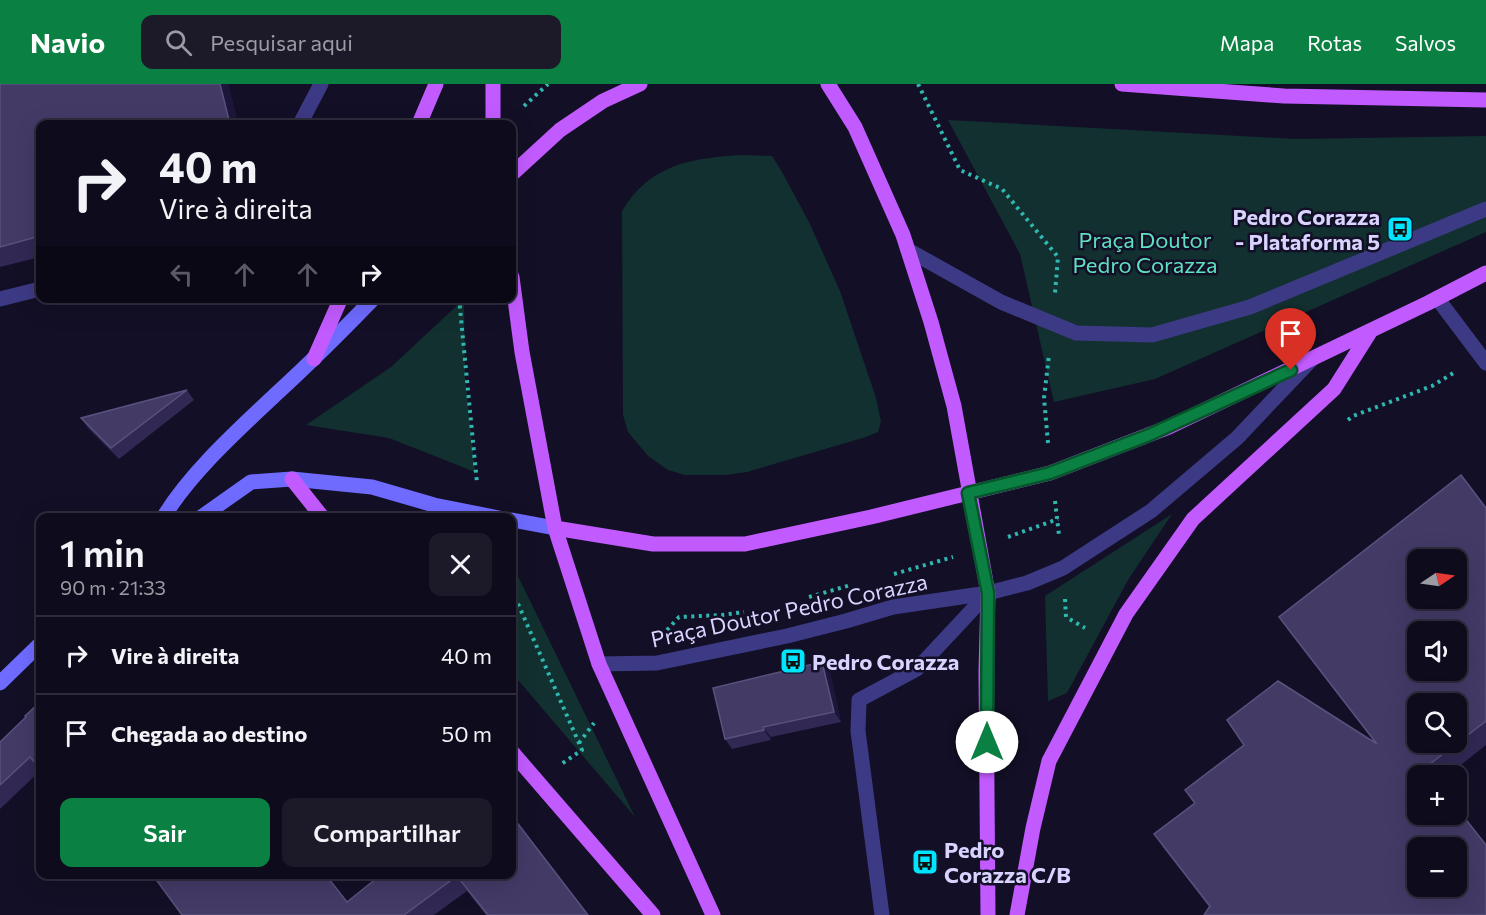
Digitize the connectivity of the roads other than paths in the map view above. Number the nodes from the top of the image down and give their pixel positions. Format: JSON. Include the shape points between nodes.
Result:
{"nodes":[{"id":1,"x":321,"y":84,"type":"edge"},
{"id":2,"x":436,"y":84,"type":"edge"},
{"id":3,"x":493,"y":84,"type":"edge"},
{"id":4,"x":640,"y":84,"type":"edge"},
{"id":5,"x":828,"y":84,"type":"edge"},
{"id":6,"x":1122,"y":84,"type":"edge"},
{"id":7,"x":1241,"y":84,"type":"edge"},
{"id":8,"x":1284,"y":96,"type":"junction"},
{"id":9,"x":1486,"y":100,"type":"edge"},
{"id":10,"x":302,"y":120,"type":"edge"},
{"id":11,"x":421,"y":120,"type":"edge"},
{"id":12,"x":493,"y":120,"type":"edge"},
{"id":13,"x":516,"y":170,"type":"edge"},
{"id":14,"x":1486,"y":209,"type":"edge"},
{"id":15,"x":908,"y":250,"type":"junction"},
{"id":16,"x":1486,"y":273,"type":"edge"},
{"id":17,"x":36,"y":290,"type":"edge"},
{"id":18,"x":1437,"y":297,"type":"junction"},
{"id":19,"x":0,"y":299,"type":"edge"},
{"id":20,"x":339,"y":303,"type":"edge"},
{"id":21,"x":369,"y":303,"type":"edge"},
{"id":22,"x":515,"y":303,"type":"edge"},
{"id":23,"x":1372,"y":330,"type":"junction"},
{"id":24,"x":314,"y":359,"type":"junction"},
{"id":25,"x":1311,"y":360,"type":"junction"},
{"id":26,"x":1486,"y":363,"type":"edge"},
{"id":27,"x":292,"y":479,"type":"junction"},
{"id":28,"x":968,"y":493,"type":"junction"},
{"id":29,"x":166,"y":513,"type":"edge"},
{"id":30,"x":207,"y":513,"type":"edge"},
{"id":31,"x":319,"y":513,"type":"edge"},
{"id":32,"x":476,"y":513,"type":"edge"},
{"id":33,"x":516,"y":521,"type":"edge"},
{"id":34,"x":555,"y":528,"type":"junction"},
{"id":35,"x":988,"y":593,"type":"junction"},
{"id":36,"x":36,"y":648,"type":"edge"},
{"id":37,"x":599,"y":664,"type":"junction"},
{"id":38,"x":0,"y":683,"type":"edge"},
{"id":39,"x":516,"y":757,"type":"edge"},
{"id":40,"x":653,"y":915,"type":"edge"},
{"id":41,"x":713,"y":915,"type":"edge"},
{"id":42,"x":882,"y":915,"type":"edge"},
{"id":43,"x":988,"y":915,"type":"edge"},
{"id":44,"x":1017,"y":915,"type":"edge"}],
"edges":[{"from":1,"to":10,"type":"street"},
{"from":2,"to":11,"type":"main road"},
{"from":3,"to":12,"type":"main road"},
{"from":4,"to":13,"type":"main road","via":[[603,101],[560,130]]},
{"from":5,"to":15,"type":"main road","via":[[855,126]]},
{"from":6,"to":8,"type":"main road"},
{"from":7,"to":8,"type":"main road"},
{"from":8,"to":9,"type":"main road"},
{"from":14,"to":15,"type":"street","via":[[1250,307],[1152,335],[1076,333],[1001,302]]},
{"from":15,"to":28,"type":"main road","via":[[954,406]]},
{"from":16,"to":18,"type":"main road"},
{"from":17,"to":19,"type":"street"},
{"from":18,"to":23,"type":"main road"},
{"from":18,"to":26,"type":"street"},
{"from":20,"to":24,"type":"main road"},
{"from":21,"to":24,"type":"street"},
{"from":22,"to":34,"type":"main road"},
{"from":23,"to":25,"type":"main road"},
{"from":23,"to":44,"type":"main road","via":[[1334,389],[1193,519],[1126,614],[1049,761]]},
{"from":24,"to":29,"type":"street","via":[[228,439]]},
{"from":25,"to":28,"type":"main road","via":[[1169,427],[1050,473]]},
{"from":25,"to":35,"type":"street","name":"Praça Doutor Pedro Corazza","via":[[1237,438],[1151,511],[1063,568]]},
{"from":27,"to":30,"type":"street","via":[[251,482]]},
{"from":27,"to":31,"type":"main road"},
{"from":27,"to":32,"type":"street","via":[[372,487]]},
{"from":28,"to":34,"type":"main road","via":[[745,544],[653,544]]},
{"from":28,"to":35,"type":"main road"},
{"from":33,"to":34,"type":"street"},
{"from":34,"to":37,"type":"main road"},
{"from":35,"to":37,"type":"street","name":"Praça Doutor Pedro Corazza","via":[[893,606],[788,636],[657,663]]},
{"from":35,"to":42,"type":"street","via":[[917,669],[859,700],[858,731]]},
{"from":35,"to":43,"type":"main road"},
{"from":36,"to":38,"type":"street"},
{"from":37,"to":41,"type":"main road"},
{"from":39,"to":40,"type":"main road"}]}
